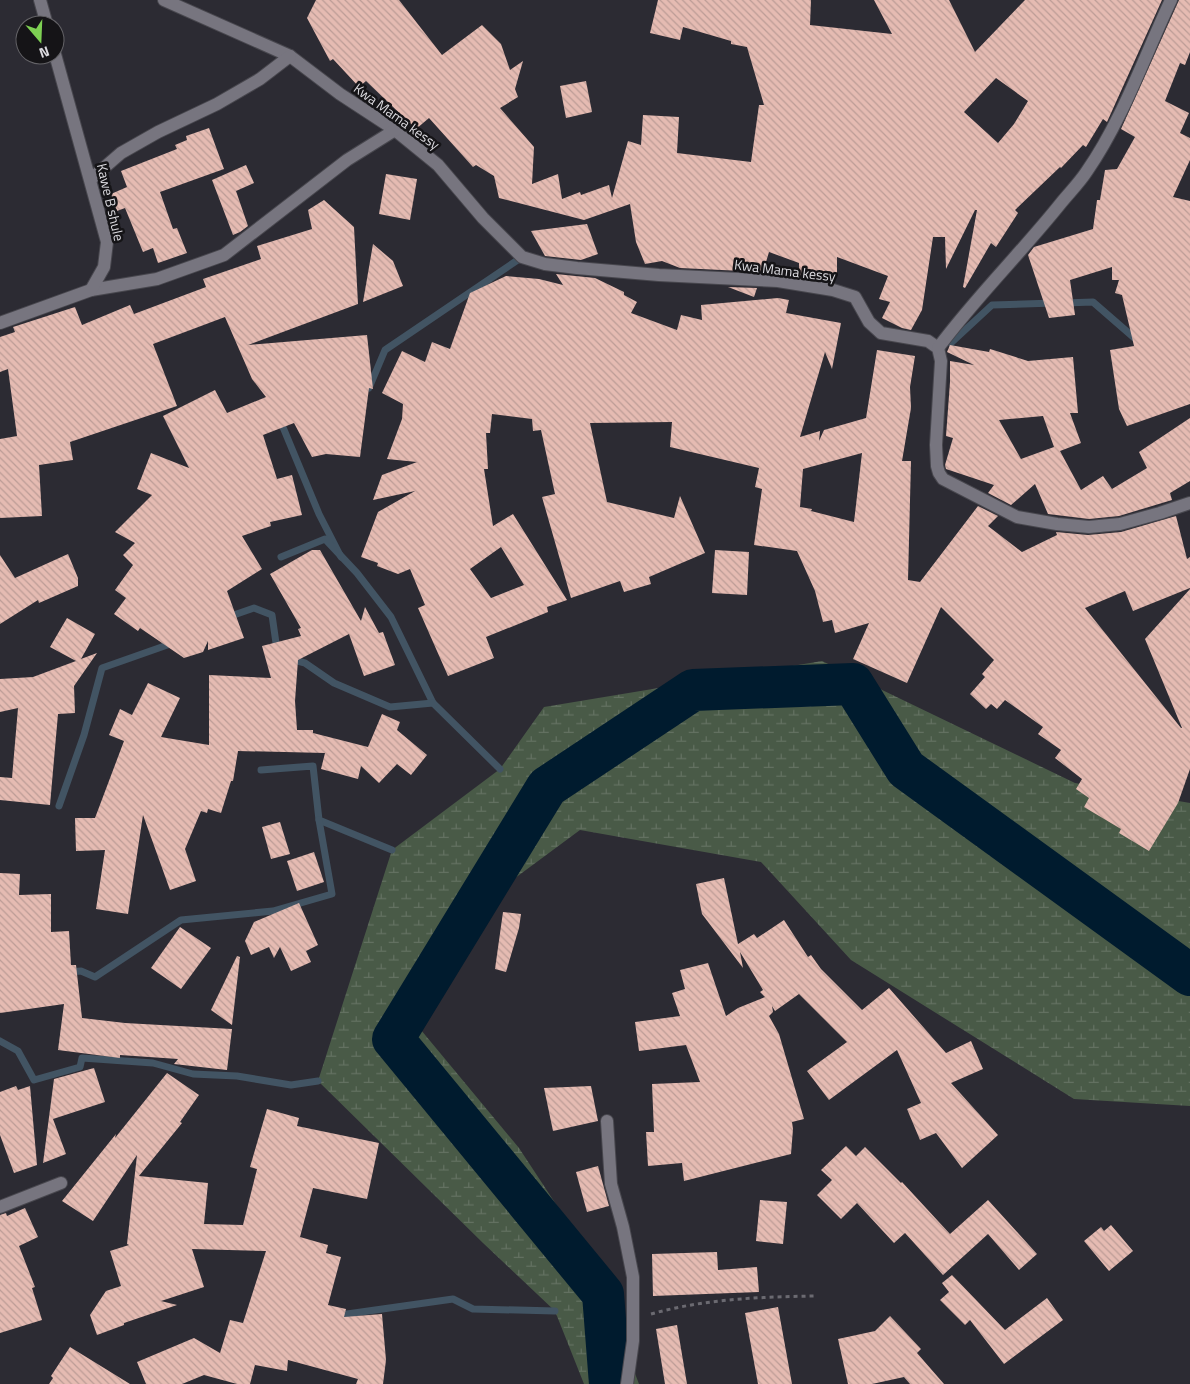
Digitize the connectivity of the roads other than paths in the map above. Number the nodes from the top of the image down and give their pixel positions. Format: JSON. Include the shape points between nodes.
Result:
{"nodes":[{"id":1,"x":40,"y":0,"type":"edge"},
{"id":2,"x":164,"y":0,"type":"edge"},
{"id":3,"x":1171,"y":0,"type":"edge"},
{"id":4,"x":44,"y":15,"type":"edge"},
{"id":5,"x":290,"y":56,"type":"junction"},
{"id":6,"x":58,"y":65,"type":"edge"},
{"id":7,"x":395,"y":130,"type":"junction"},
{"id":8,"x":91,"y":179,"type":"junction"},
{"id":9,"x":91,"y":290,"type":"junction"},
{"id":10,"x":0,"y":323,"type":"edge"},
{"id":11,"x":938,"y":348,"type":"junction"},
{"id":12,"x":1190,"y":502,"type":"edge"},
{"id":13,"x":607,"y":1121,"type":"dead end"},
{"id":14,"x":61,"y":1183,"type":"dead end"},
{"id":15,"x":0,"y":1207,"type":"edge"},
{"id":16,"x":627,"y":1384,"type":"edge"}],
"edges":[{"from":1,"to":4,"type":"street"},
{"from":2,"to":5,"type":"street","name":"Kwa Mama kessy"},
{"from":3,"to":11,"type":"street","via":[[1118,117],[1087,172],[960,318]]},
{"from":5,"to":7,"type":"street","name":"Kwa Mama kessy"},
{"from":5,"to":8,"type":"street","via":[[260,79],[217,104],[121,153]]},
{"from":6,"to":8,"type":"street","name":"Kawe B shule"},
{"from":7,"to":9,"type":"street","via":[[347,160],[224,255],[158,278]]},
{"from":7,"to":11,"type":"street","name":"Kwa Mama kessy","via":[[438,165],[483,218],[522,257],[577,268],[778,281],[833,290],[855,297],[869,322],[881,333],[928,341]]},
{"from":8,"to":9,"type":"street","name":"Kawe B shule","via":[[107,242],[104,267]]},
{"from":9,"to":10,"type":"street"},
{"from":11,"to":12,"type":"street","via":[[941,361],[936,452],[937,466],[943,479],[1017,517],[1089,527],[1120,524]]},
{"from":13,"to":16,"type":"street","via":[[611,1184],[634,1277],[633,1341]]},
{"from":14,"to":15,"type":"street"}]}
